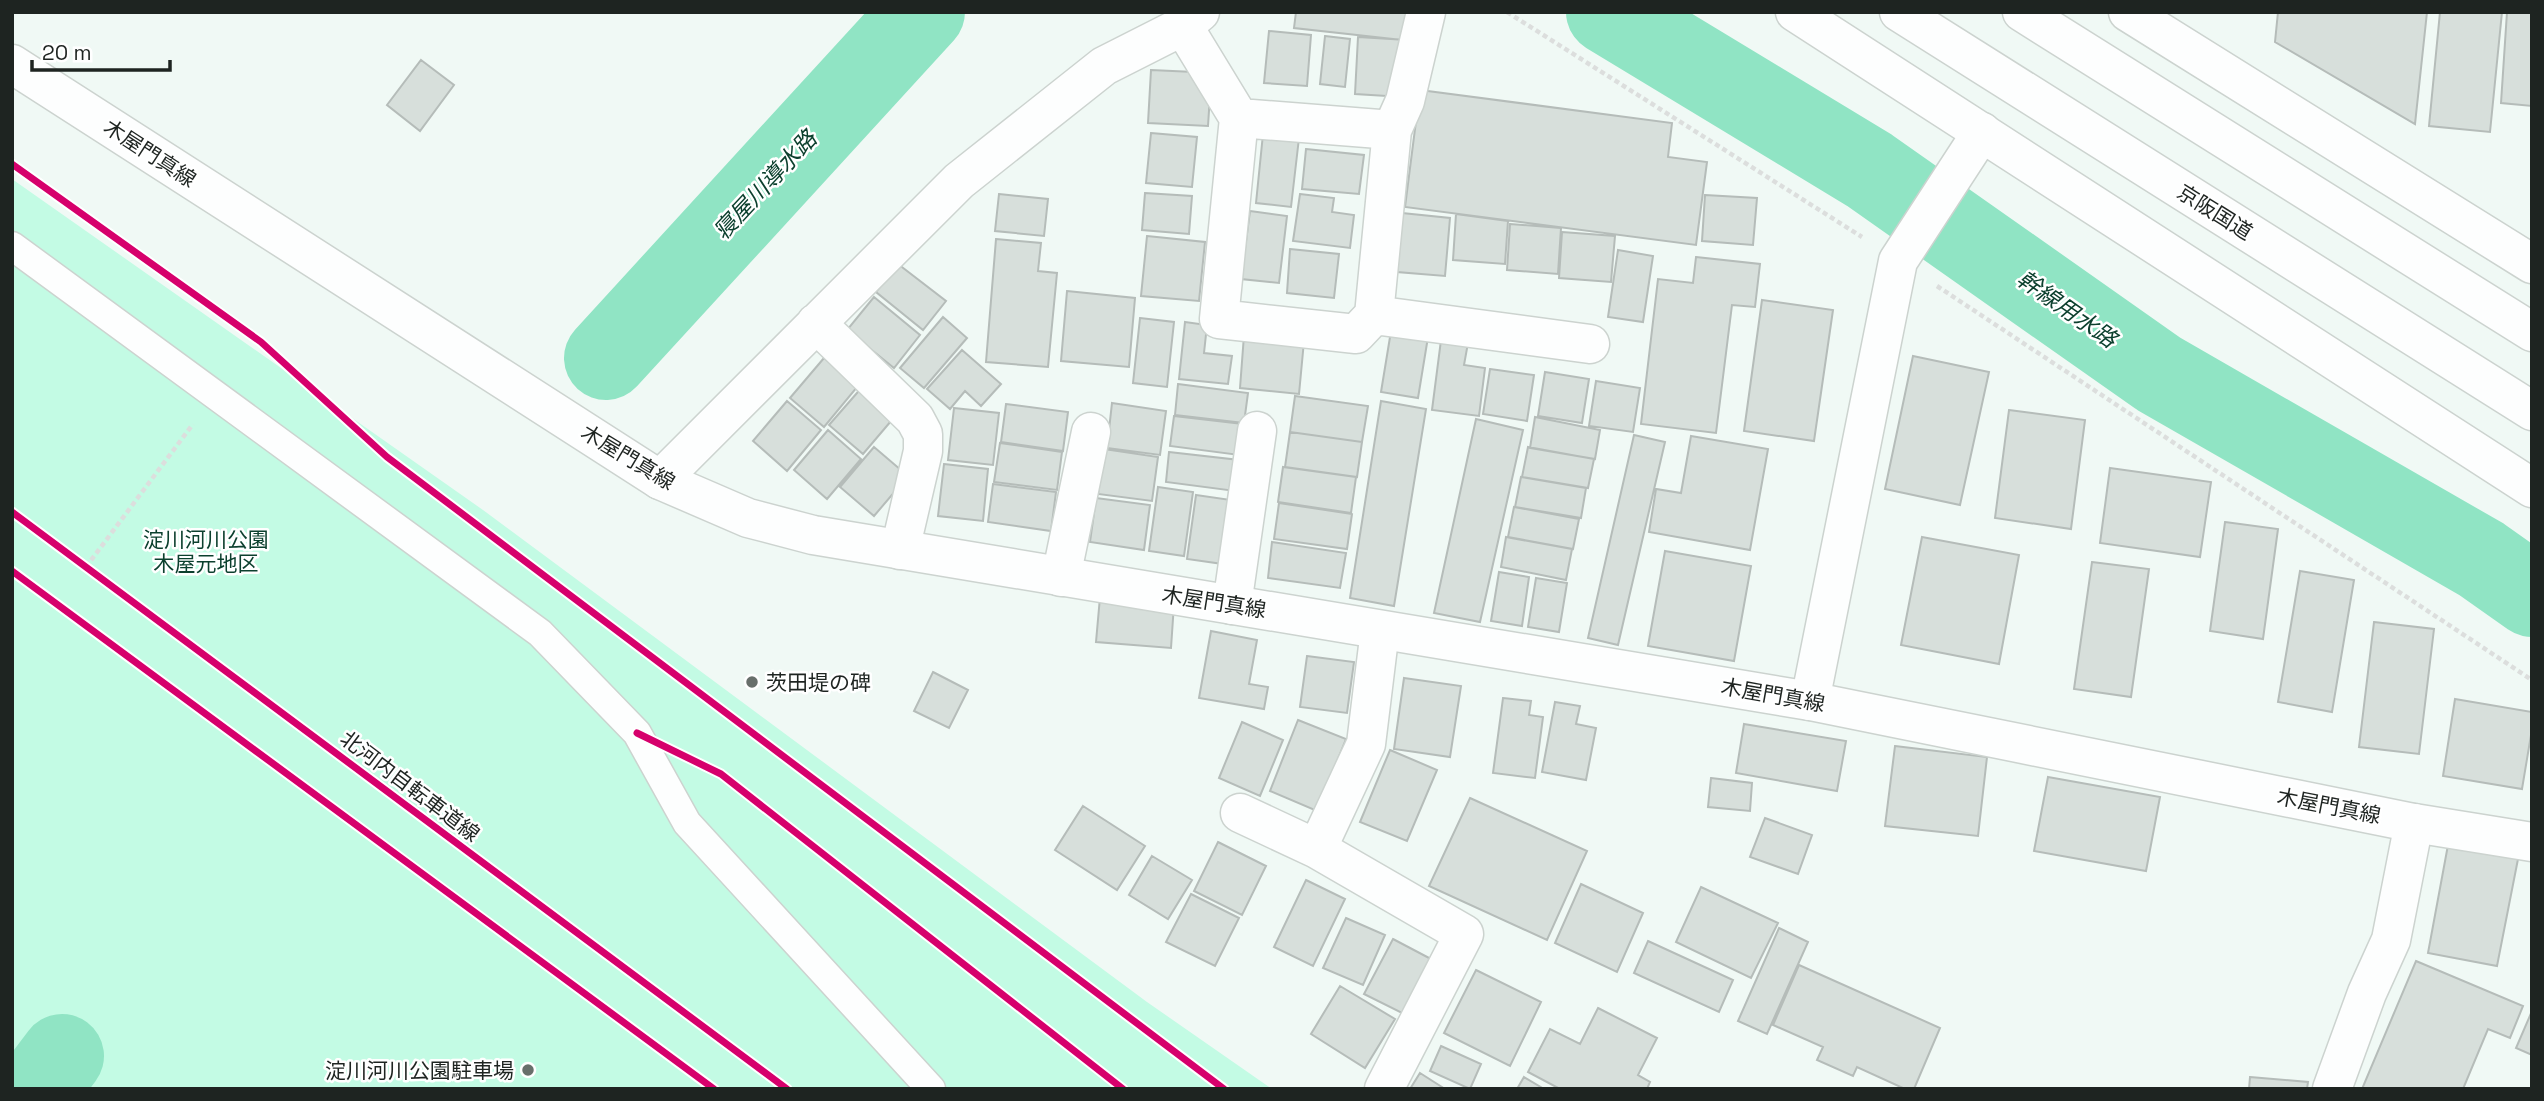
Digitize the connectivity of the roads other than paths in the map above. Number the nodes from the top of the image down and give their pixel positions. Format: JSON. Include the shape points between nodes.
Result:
{"nodes":[{"id":1,"x":1426,"y":12,"type":"edge"},
{"id":2,"x":1794,"y":12,"type":"edge"},
{"id":3,"x":1899,"y":12,"type":"edge"},
{"id":4,"x":2022,"y":12,"type":"edge"},
{"id":5,"x":2128,"y":12,"type":"edge"},
{"id":6,"x":1191,"y":19,"type":"edge"},
{"id":7,"x":12,"y":64,"type":"edge"},
{"id":8,"x":1239,"y":118,"type":"junction"},
{"id":9,"x":1392,"y":130,"type":"junction"},
{"id":10,"x":1982,"y":132,"type":"junction"},
{"id":11,"x":12,"y":246,"type":"edge"},
{"id":12,"x":2532,"y":264,"type":"edge"},
{"id":13,"x":1374,"y":315,"type":"junction"},
{"id":14,"x":816,"y":323,"type":"junction"},
{"id":15,"x":2532,"y":332,"type":"edge"},
{"id":16,"x":1590,"y":344,"type":"dead end"},
{"id":17,"x":2532,"y":411,"type":"edge"},
{"id":18,"x":1257,"y":431,"type":"dead end"},
{"id":19,"x":1091,"y":432,"type":"dead end"},
{"id":20,"x":660,"y":480,"type":"junction"},
{"id":21,"x":2532,"y":488,"type":"edge"},
{"id":22,"x":900,"y":550,"type":"junction"},
{"id":23,"x":1061,"y":577,"type":"junction"},
{"id":24,"x":1232,"y":605,"type":"junction"},
{"id":25,"x":1380,"y":630,"type":"junction"},
{"id":26,"x":1810,"y":701,"type":"junction"},
{"id":27,"x":1240,"y":813,"type":"dead end"},
{"id":28,"x":2414,"y":823,"type":"junction"},
{"id":29,"x":2532,"y":842,"type":"edge"},
{"id":30,"x":1317,"y":849,"type":"junction"},
{"id":31,"x":931,"y":1089,"type":"edge"},
{"id":32,"x":1384,"y":1089,"type":"edge"},
{"id":33,"x":2332,"y":1089,"type":"edge"}],
"edges":[{"from":1,"to":9,"type":"main road","via":[[1405,101]]},
{"from":2,"to":10,"type":"main road"},
{"from":3,"to":17,"type":"main road","name":"京阪国道"},
{"from":4,"to":15,"type":"main road"},
{"from":5,"to":12,"type":"main road"},
{"from":6,"to":8,"type":"main road"},
{"from":6,"to":14,"type":"main road","via":[[1104,66],[959,181]]},
{"from":7,"to":20,"type":"main road","name":"木屋門真線"},
{"from":8,"to":9,"type":"main road"},
{"from":8,"to":13,"type":"main road","via":[[1219,319],[1356,334]]},
{"from":9,"to":13,"type":"main road"},
{"from":10,"to":21,"type":"main road"},
{"from":10,"to":26,"type":"main road","via":[[1898,261]]},
{"from":11,"to":31,"type":"lane","via":[[540,633],[637,733],[687,823]]},
{"from":13,"to":16,"type":"main road"},
{"from":14,"to":20,"type":"main road"},
{"from":14,"to":22,"type":"main road","via":[[915,419],[923,434]]},
{"from":18,"to":24,"type":"main road"},
{"from":19,"to":23,"type":"main road"},
{"from":20,"to":22,"type":"main road","name":"木屋門真線","via":[[748,518]]},
{"from":22,"to":23,"type":"main road","name":"木屋門真線"},
{"from":23,"to":24,"type":"main road","name":"木屋門真線"},
{"from":24,"to":25,"type":"main road","name":"木屋門真線"},
{"from":25,"to":26,"type":"main road","name":"木屋門真線"},
{"from":25,"to":30,"type":"main road","via":[[1366,744]]},
{"from":26,"to":28,"type":"main road","name":"木屋門真線"},
{"from":27,"to":30,"type":"main road"},
{"from":28,"to":29,"type":"main road","name":"木屋門真線"},
{"from":28,"to":33,"type":"main road","via":[[2391,940]]},
{"from":30,"to":32,"type":"main road","via":[[1464,934]]}]}
